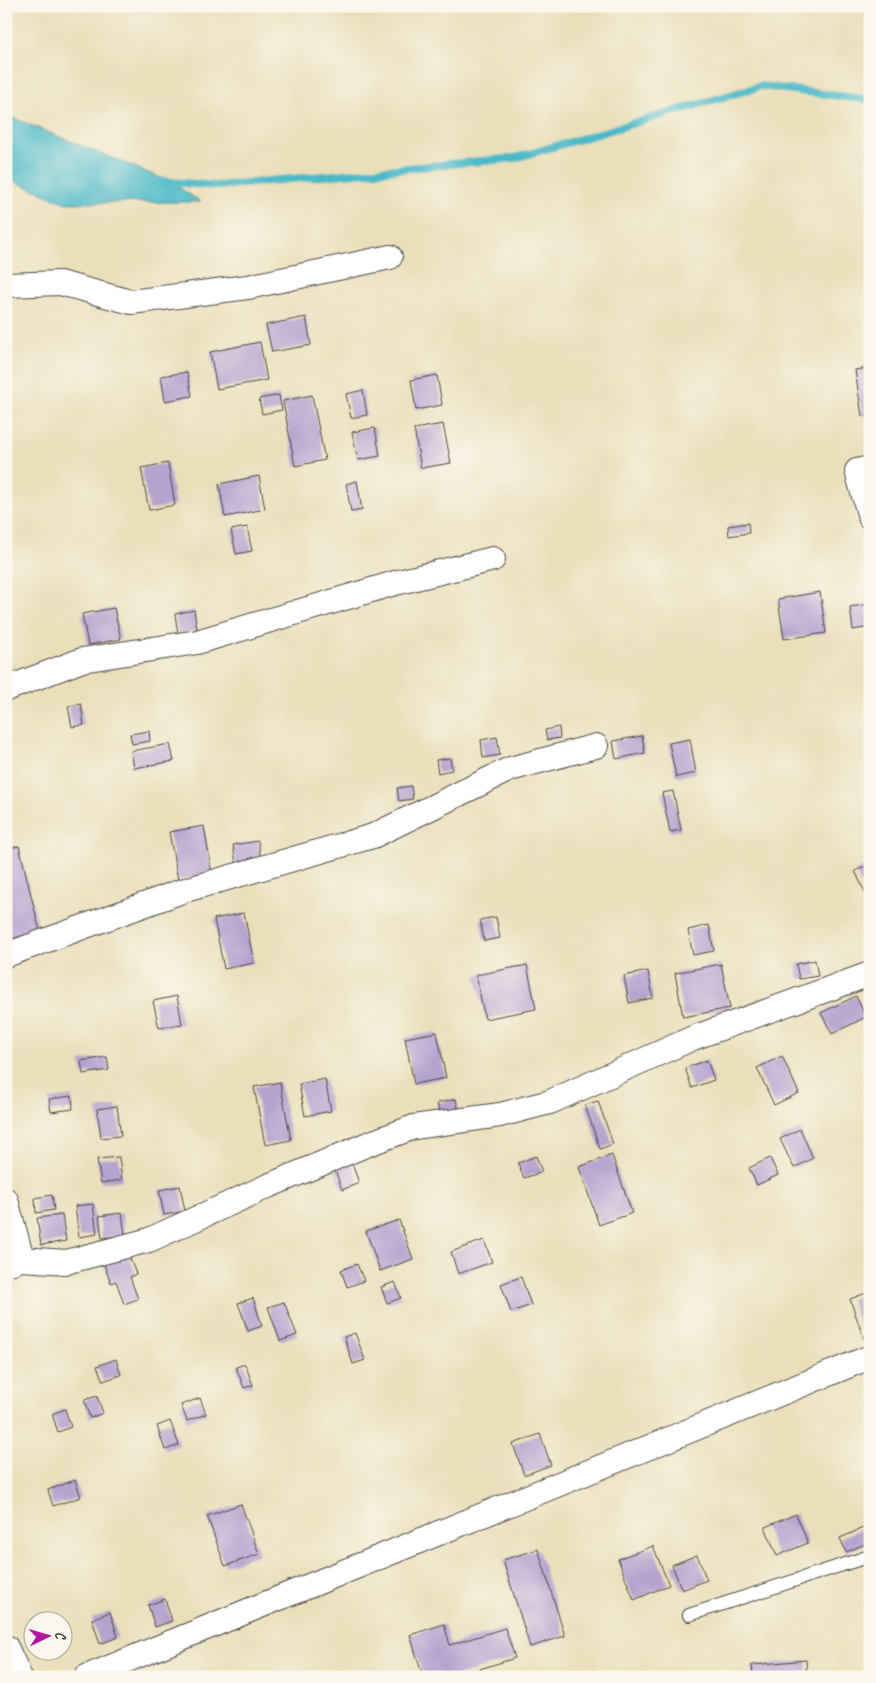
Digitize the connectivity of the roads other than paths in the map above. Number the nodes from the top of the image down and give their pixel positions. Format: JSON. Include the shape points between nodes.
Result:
{"nodes":[{"id":1,"x":390,"y":256,"type":"dead end"},
{"id":2,"x":6,"y":285,"type":"edge"},
{"id":3,"x":870,"y":468,"type":"edge"},
{"id":4,"x":870,"y":517,"type":"edge"},
{"id":5,"x":493,"y":559,"type":"dead end"},
{"id":6,"x":6,"y":689,"type":"edge"},
{"id":7,"x":596,"y":746,"type":"dead end"},
{"id":8,"x":6,"y":955,"type":"edge"},
{"id":9,"x":870,"y":974,"type":"edge"},
{"id":10,"x":6,"y":1200,"type":"edge"},
{"id":11,"x":14,"y":1262,"type":"edge"},
{"id":12,"x":870,"y":1357,"type":"edge"},
{"id":13,"x":870,"y":1556,"type":"edge"},
{"id":14,"x":689,"y":1616,"type":"dead end"},
{"id":15,"x":6,"y":1647,"type":"edge"},
{"id":16,"x":20,"y":1677,"type":"edge"},
{"id":17,"x":86,"y":1677,"type":"edge"}],
"edges":[{"from":1,"to":2,"type":"street","via":[[248,287],[131,302],[60,283]]},
{"from":3,"to":4,"type":"street","via":[[857,472]]},
{"from":5,"to":6,"type":"street","via":[[395,582],[196,642],[82,660]]},
{"from":7,"to":8,"type":"street","via":[[510,769],[373,836],[182,891]]},
{"from":9,"to":11,"type":"street","via":[[693,1038],[550,1102],[500,1115],[414,1127],[268,1186],[149,1240],[66,1262]]},
{"from":10,"to":11,"type":"street"},
{"from":12,"to":17,"type":"street"},
{"from":13,"to":14,"type":"lane"},
{"from":15,"to":16,"type":"street"}]}
